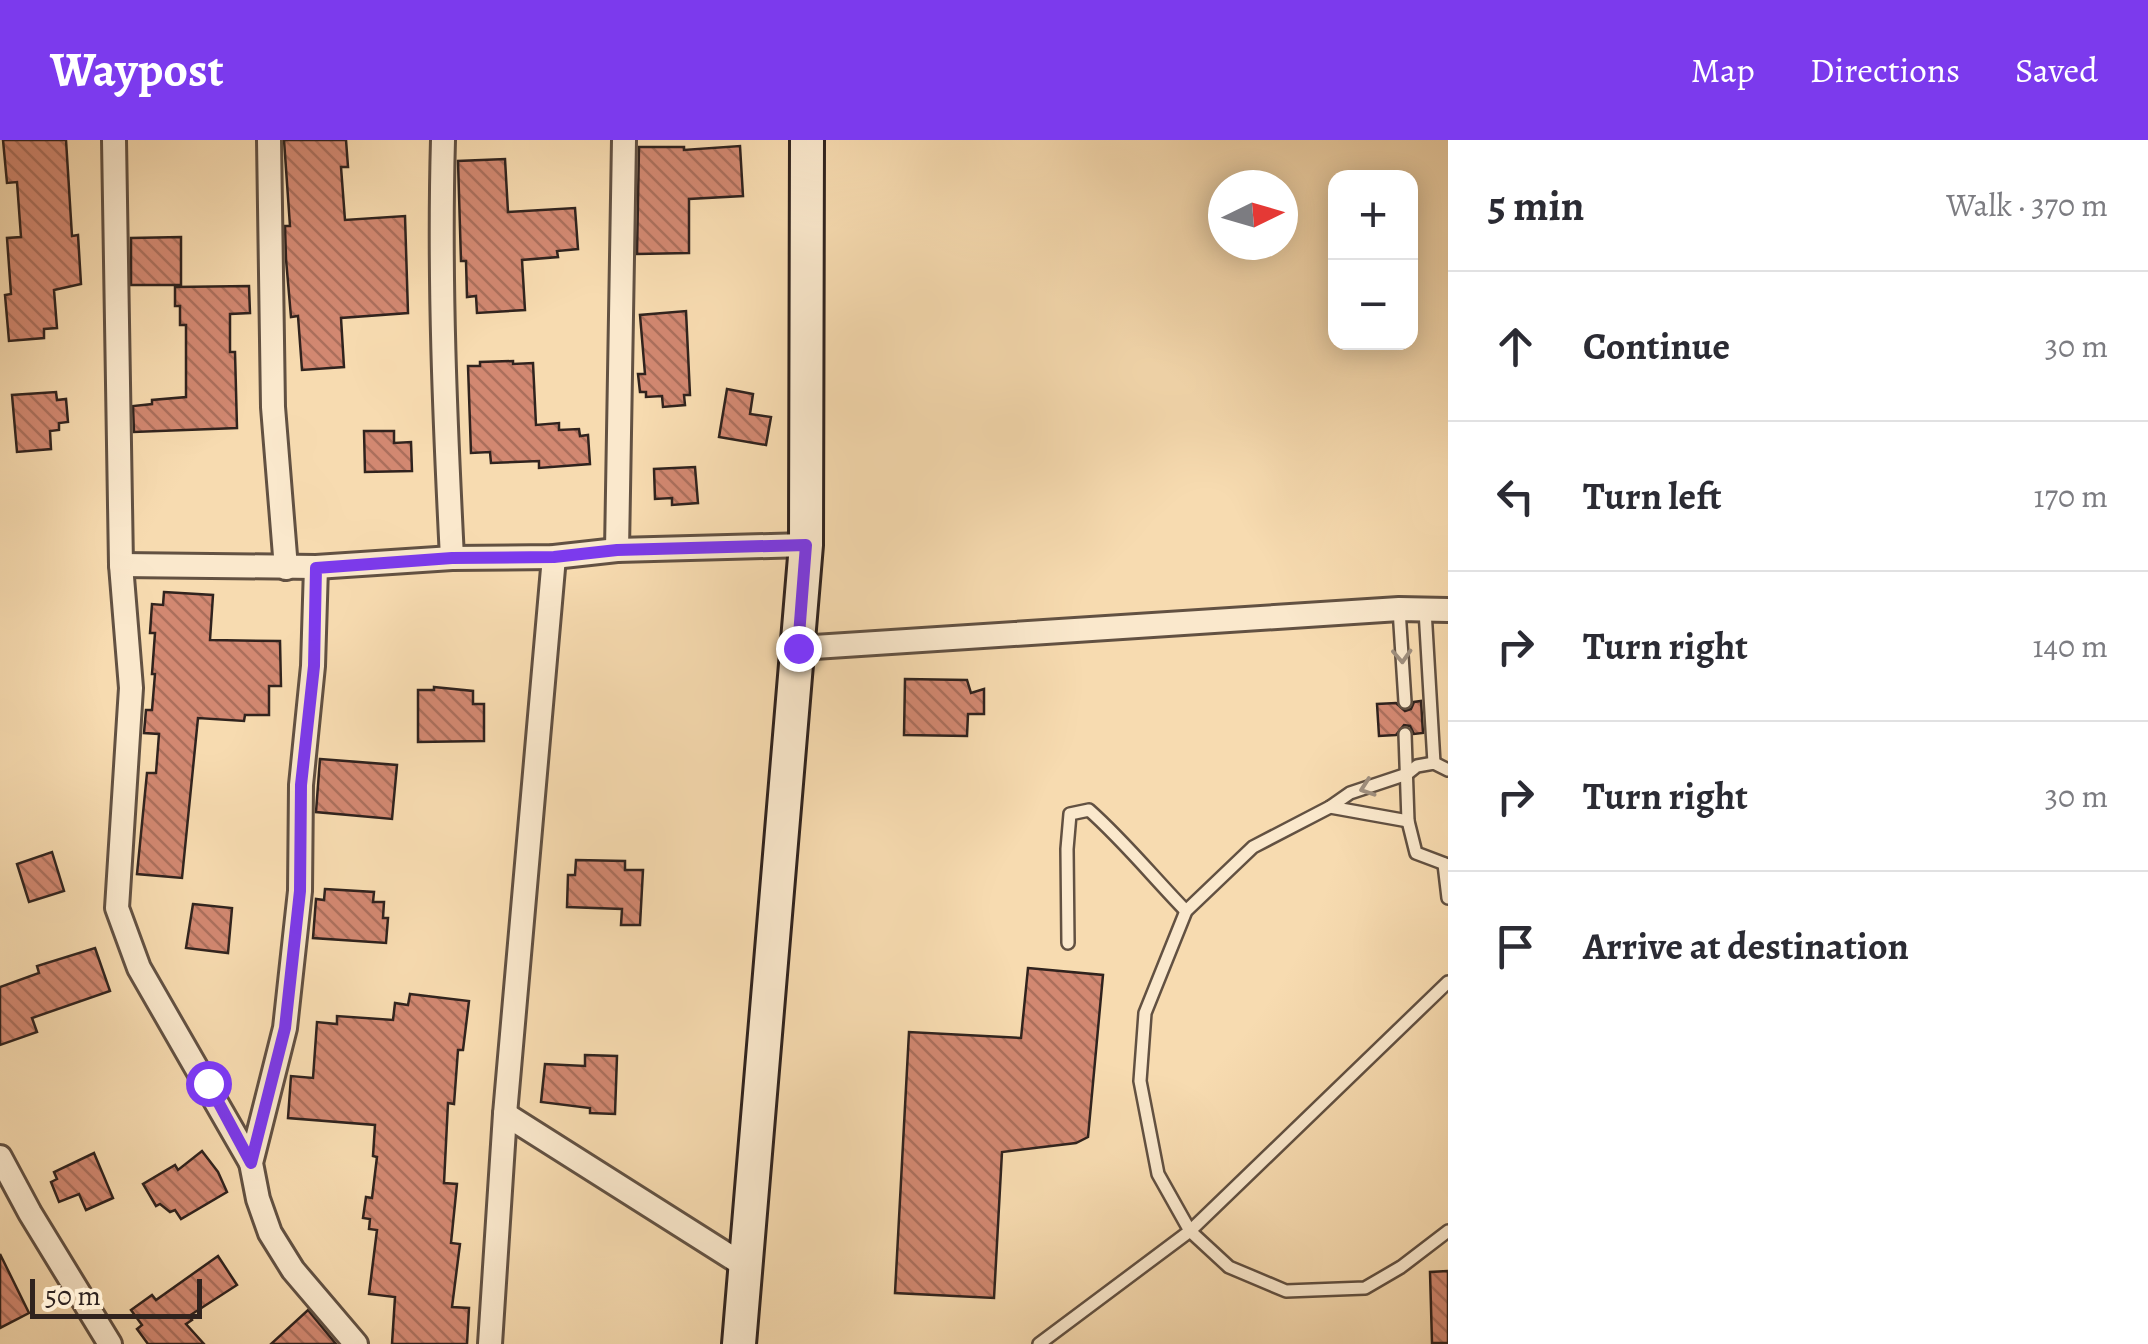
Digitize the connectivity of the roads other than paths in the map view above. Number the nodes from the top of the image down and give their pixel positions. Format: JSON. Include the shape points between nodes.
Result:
{"nodes":[{"id":1,"x":114,"y":140,"type":"edge"},
{"id":2,"x":269,"y":140,"type":"edge"},
{"id":3,"x":443,"y":140,"type":"edge"},
{"id":4,"x":624,"y":140,"type":"edge"},
{"id":5,"x":807,"y":140,"type":"edge"},
{"id":6,"x":806,"y":545,"type":"junction"},
{"id":7,"x":617,"y":550,"type":"junction"},
{"id":8,"x":554,"y":557,"type":"junction"},
{"id":9,"x":452,"y":558,"type":"junction"},
{"id":10,"x":122,"y":565,"type":"junction"},
{"id":11,"x":286,"y":568,"type":"junction"},
{"id":12,"x":316,"y":568,"type":"junction"},
{"id":13,"x":1400,"y":610,"type":"junction"},
{"id":14,"x":1436,"y":610,"type":"edge"},
{"id":15,"x":798,"y":648,"type":"junction"},
{"id":16,"x":1404,"y":702,"type":"dead end"},
{"id":17,"x":1405,"y":734,"type":"dead end"},
{"id":18,"x":1434,"y":763,"type":"junction"},
{"id":19,"x":1448,"y":770,"type":"edge"},
{"id":20,"x":1407,"y":774,"type":"junction"},
{"id":21,"x":1330,"y":808,"type":"junction"},
{"id":22,"x":1408,"y":821,"type":"junction"},
{"id":23,"x":1446,"y":865,"type":"edge"},
{"id":24,"x":1448,"y":898,"type":"edge"},
{"id":25,"x":1186,"y":911,"type":"junction"},
{"id":26,"x":1068,"y":943,"type":"dead end"},
{"id":27,"x":1448,"y":982,"type":"edge"},
{"id":28,"x":505,"y":1114,"type":"junction"},
{"id":29,"x":0,"y":1157,"type":"edge"},
{"id":30,"x":251,"y":1163,"type":"junction"},
{"id":31,"x":1448,"y":1230,"type":"edge"},
{"id":32,"x":1190,"y":1231,"type":"junction"},
{"id":33,"x":745,"y":1266,"type":"junction"},
{"id":34,"x":110,"y":1344,"type":"edge"},
{"id":35,"x":356,"y":1344,"type":"edge"},
{"id":36,"x":490,"y":1344,"type":"edge"},
{"id":37,"x":739,"y":1344,"type":"edge"},
{"id":38,"x":1038,"y":1344,"type":"edge"}],
"edges":[{"from":1,"to":10,"type":"street"},
{"from":2,"to":11,"type":"street","via":[[273,407]]},
{"from":3,"to":9,"type":"street","via":[[442,369]]},
{"from":4,"to":7,"type":"street"},
{"from":5,"to":6,"type":"street"},
{"from":6,"to":7,"type":"street"},
{"from":6,"to":15,"type":"street"},
{"from":7,"to":8,"type":"street"},
{"from":8,"to":9,"type":"street"},
{"from":8,"to":28,"type":"street"},
{"from":9,"to":12,"type":"street"},
{"from":10,"to":11,"type":"street"},
{"from":10,"to":30,"type":"street","via":[[131,688],[117,908],[139,968]]},
{"from":11,"to":12,"type":"street"},
{"from":12,"to":30,"type":"street","via":[[298,910],[285,1028]]},
{"from":13,"to":14,"type":"street"},
{"from":13,"to":15,"type":"street"},
{"from":13,"to":16,"type":"lane","one_way":true},
{"from":14,"to":18,"type":"lane"},
{"from":15,"to":33,"type":"street"},
{"from":17,"to":20,"type":"lane"},
{"from":18,"to":19,"type":"lane"},
{"from":18,"to":20,"type":"lane"},
{"from":20,"to":21,"type":"lane","one_way":true,"via":[[1350,793]]},
{"from":20,"to":22,"type":"lane"},
{"from":21,"to":22,"type":"lane"},
{"from":21,"to":25,"type":"lane","via":[[1253,847]]},
{"from":22,"to":23,"type":"lane","via":[[1416,853]]},
{"from":23,"to":24,"type":"lane"},
{"from":25,"to":26,"type":"lane","via":[[1089,810],[1070,814]]},
{"from":25,"to":32,"type":"lane","via":[[1144,1013],[1140,1081],[1158,1174]]},
{"from":27,"to":32,"type":"lane"},
{"from":28,"to":33,"type":"street"},
{"from":28,"to":36,"type":"street"},
{"from":29,"to":34,"type":"street"},
{"from":30,"to":35,"type":"street","via":[[270,1233]]},
{"from":31,"to":32,"type":"lane","via":[[1365,1288],[1286,1291],[1229,1268]]},
{"from":32,"to":38,"type":"lane"},
{"from":33,"to":37,"type":"street"}]}
